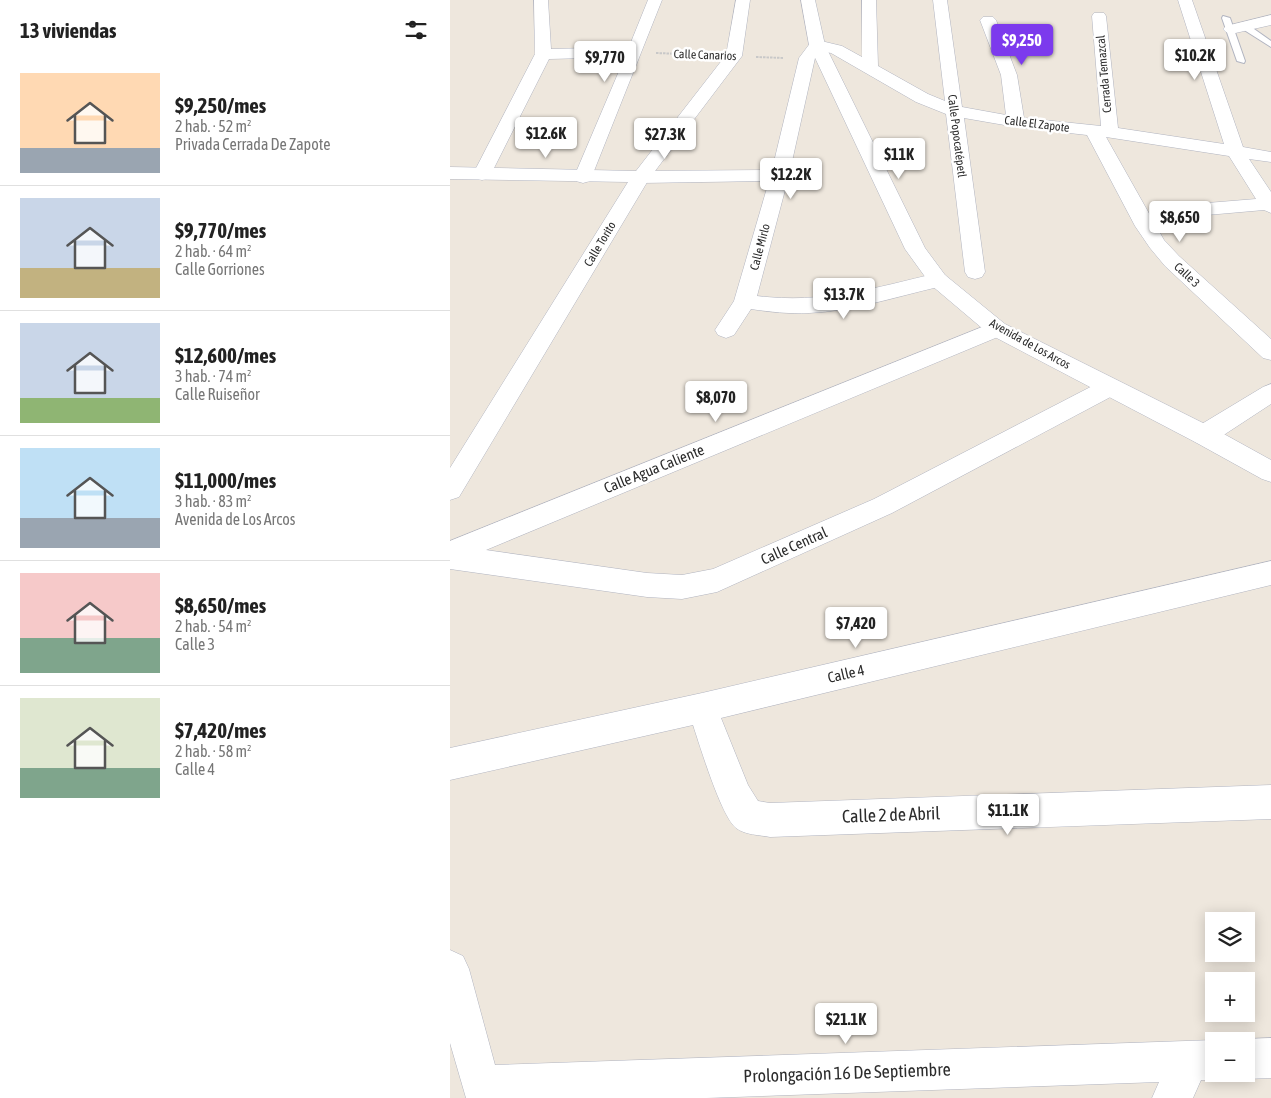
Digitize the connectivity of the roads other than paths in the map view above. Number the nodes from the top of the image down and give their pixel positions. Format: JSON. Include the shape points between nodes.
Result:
{"nodes":[{"id":1,"x":541,"y":0,"type":"edge"},
{"id":2,"x":655,"y":0,"type":"edge"},
{"id":3,"x":742,"y":0,"type":"edge"},
{"id":4,"x":808,"y":0,"type":"edge"},
{"id":5,"x":869,"y":0,"type":"edge"},
{"id":6,"x":940,"y":0,"type":"edge"},
{"id":7,"x":1184,"y":0,"type":"edge"},
{"id":8,"x":1099,"y":16,"type":"dead end"},
{"id":9,"x":988,"y":20,"type":"dead end"},
{"id":10,"x":1271,"y":20,"type":"edge"},
{"id":11,"x":1234,"y":25,"type":"junction"},
{"id":12,"x":1271,"y":46,"type":"edge"},
{"id":13,"x":635,"y":52,"type":"junction"},
{"id":14,"x":812,"y":52,"type":"junction"},
{"id":15,"x":542,"y":54,"type":"junction"},
{"id":16,"x":1241,"y":61,"type":"dead end"},
{"id":17,"x":870,"y":69,"type":"junction"},
{"id":18,"x":954,"y":111,"type":"junction"},
{"id":19,"x":1016,"y":122,"type":"junction"},
{"id":20,"x":1101,"y":131,"type":"junction"},
{"id":21,"x":1235,"y":151,"type":"junction"},
{"id":22,"x":1271,"y":157,"type":"edge"},
{"id":23,"x":450,"y":173,"type":"edge"},
{"id":24,"x":482,"y":174,"type":"junction"},
{"id":25,"x":780,"y":175,"type":"junction"},
{"id":26,"x":583,"y":176,"type":"junction"},
{"id":27,"x":641,"y":177,"type":"junction"},
{"id":28,"x":1270,"y":206,"type":"edge"},
{"id":29,"x":1207,"y":209,"type":"dead end"},
{"id":30,"x":975,"y":272,"type":"dead end"},
{"id":31,"x":938,"y":280,"type":"junction"},
{"id":32,"x":745,"y":301,"type":"junction"},
{"id":33,"x":997,"y":329,"type":"junction"},
{"id":34,"x":726,"y":330,"type":"dead end"},
{"id":35,"x":1271,"y":352,"type":"edge"},
{"id":36,"x":1110,"y":387,"type":"junction"},
{"id":37,"x":1271,"y":393,"type":"edge"},
{"id":38,"x":1204,"y":435,"type":"junction"},
{"id":39,"x":1271,"y":472,"type":"edge"},
{"id":40,"x":450,"y":490,"type":"edge"},
{"id":41,"x":450,"y":553,"type":"edge"},
{"id":42,"x":450,"y":557,"type":"edge"},
{"id":43,"x":1271,"y":573,"type":"edge"},
{"id":44,"x":702,"y":708,"type":"junction"},
{"id":45,"x":450,"y":764,"type":"edge"},
{"id":46,"x":1271,"y":802,"type":"edge"},
{"id":47,"x":450,"y":969,"type":"edge"},
{"id":48,"x":1271,"y":1058,"type":"edge"},
{"id":49,"x":1255,"y":1059,"type":"edge"},
{"id":50,"x":1202,"y":1060,"type":"edge"},
{"id":51,"x":476,"y":1092,"type":"edge"},
{"id":52,"x":1172,"y":1098,"type":"edge"}],
"edges":[{"from":1,"to":15,"type":"street"},
{"from":2,"to":13,"type":"street"},
{"from":3,"to":27,"type":"street","name":"Calle Torito","via":[[734,56]]},
{"from":4,"to":14,"type":"street","name":"Avenida de Los Arcos"},
{"from":5,"to":17,"type":"street"},
{"from":6,"to":18,"type":"street","name":"Calle Popocatépetl"},
{"from":7,"to":21,"type":"street"},
{"from":8,"to":20,"type":"street","name":"Cerrada Temazcal"},
{"from":9,"to":19,"type":"street","via":[[1009,75]]},
{"from":10,"to":11,"type":"street"},
{"from":11,"to":12,"type":"lane"},
{"from":11,"to":16,"type":"lane"},
{"from":13,"to":15,"type":"street"},
{"from":13,"to":26,"type":"street"},
{"from":14,"to":17,"type":"street","name":"Calle El Zapote","via":[[836,49]]},
{"from":14,"to":25,"type":"street","name":"Calle Mirlo"},
{"from":14,"to":31,"type":"street","name":"Avenida de Los Arcos","via":[[914,249]]},
{"from":15,"to":24,"type":"street"},
{"from":17,"to":18,"type":"street","name":"Calle El Zapote","via":[[922,98]]},
{"from":18,"to":19,"type":"street","name":"Calle El Zapote"},
{"from":18,"to":30,"type":"street","name":"Calle Popocatépetl"},
{"from":19,"to":20,"type":"street","name":"Calle El Zapote"},
{"from":20,"to":21,"type":"street","name":"Calle El Zapote"},
{"from":20,"to":35,"type":"street","name":"Calle 3","via":[[1145,226],[1157,244]]},
{"from":21,"to":22,"type":"street","name":"Calle El Zapote"},
{"from":21,"to":28,"type":"street"},
{"from":23,"to":24,"type":"street"},
{"from":24,"to":26,"type":"street"},
{"from":25,"to":27,"type":"street"},
{"from":25,"to":32,"type":"street","name":"Calle Mirlo"},
{"from":26,"to":27,"type":"street"},
{"from":27,"to":40,"type":"street","name":"Calle Torito"},
{"from":28,"to":29,"type":"street"},
{"from":31,"to":32,"type":"street","via":[[843,302],[810,306],[777,306]]},
{"from":31,"to":33,"type":"street","name":"Avenida de Los Arcos"},
{"from":32,"to":34,"type":"street","name":"Calle Mirlo"},
{"from":33,"to":36,"type":"street","name":"Avenida de Los Arcos"},
{"from":33,"to":41,"type":"street","name":"Calle Agua Caliente"},
{"from":36,"to":38,"type":"street","name":"Avenida de Los Arcos"},
{"from":36,"to":42,"type":"street","name":"Calle Central","via":[[883,506],[717,580],[682,587],[647,585]]},
{"from":37,"to":38,"type":"street"},
{"from":38,"to":39,"type":"street","name":"Avenida de Los Arcos"},
{"from":43,"to":44,"type":"street","name":"Calle 4"},
{"from":44,"to":45,"type":"street","name":"Calle 4"},
{"from":44,"to":46,"type":"street","name":"Calle 2 de Abril","via":[[735,796],[748,816],[770,820]]},
{"from":47,"to":51,"type":"street"},
{"from":48,"to":49,"type":"street"},
{"from":50,"to":51,"type":"street","name":"Prolongación 16 De Septiembre"},
{"from":50,"to":52,"type":"street"}]}
